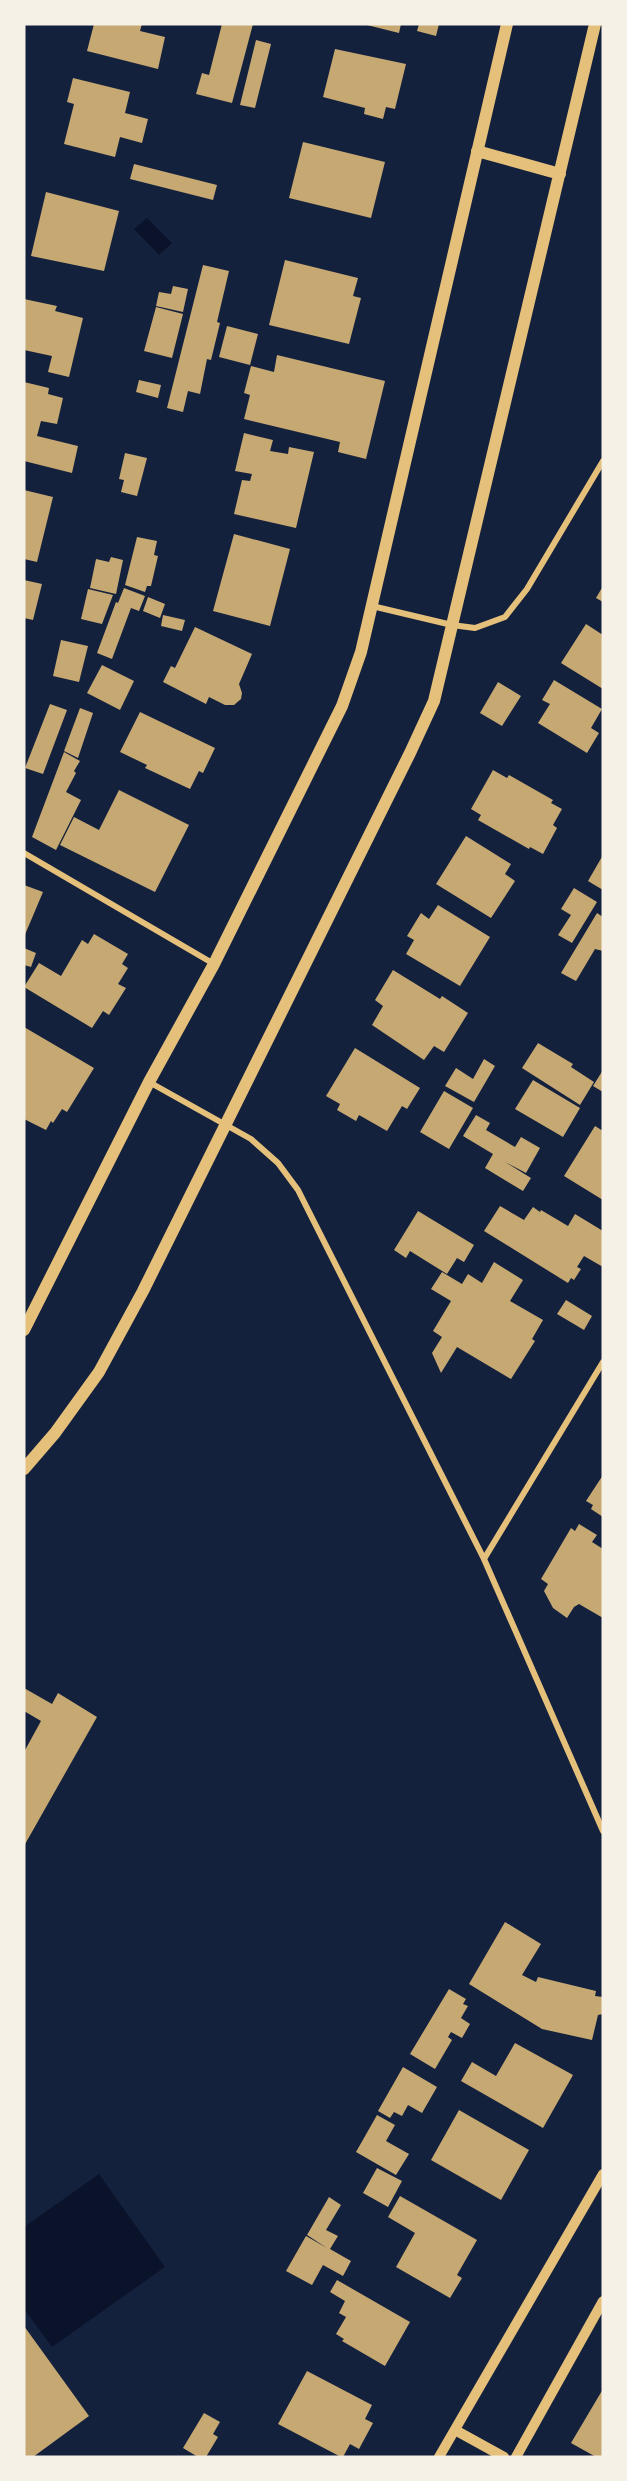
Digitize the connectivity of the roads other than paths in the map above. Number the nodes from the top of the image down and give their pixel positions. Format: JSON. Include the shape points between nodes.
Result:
{"nodes":[{"id":1,"x":507,"y":24,"type":"edge"},
{"id":2,"x":595,"y":24,"type":"edge"},
{"id":3,"x":477,"y":151,"type":"junction"},
{"id":4,"x":560,"y":174,"type":"junction"},
{"id":5,"x":603,"y":460,"type":"edge"},
{"id":6,"x":372,"y":606,"type":"junction"},
{"id":7,"x":452,"y":625,"type":"junction"},
{"id":8,"x":24,"y":853,"type":"edge"},
{"id":9,"x":214,"y":964,"type":"junction"},
{"id":10,"x":149,"y":1082,"type":"junction"},
{"id":11,"x":226,"y":1126,"type":"junction"},
{"id":12,"x":24,"y":1330,"type":"edge"},
{"id":13,"x":603,"y":1362,"type":"edge"},
{"id":14,"x":24,"y":1469,"type":"edge"},
{"id":15,"x":484,"y":1559,"type":"junction"},
{"id":16,"x":603,"y":1831,"type":"edge"},
{"id":17,"x":603,"y":2174,"type":"edge"},
{"id":18,"x":603,"y":2301,"type":"edge"},
{"id":19,"x":455,"y":2430,"type":"junction"},
{"id":20,"x":440,"y":2457,"type":"edge"},
{"id":21,"x":504,"y":2457,"type":"edge"},
{"id":22,"x":516,"y":2457,"type":"edge"}],
"edges":[{"from":1,"to":3,"type":"main road"},
{"from":2,"to":4,"type":"main road"},
{"from":3,"to":4,"type":"main road"},
{"from":3,"to":6,"type":"main road"},
{"from":4,"to":7,"type":"main road"},
{"from":5,"to":7,"type":"street","via":[[527,589],[505,617],[475,628]]},
{"from":6,"to":7,"type":"street"},
{"from":6,"to":9,"type":"main road","via":[[362,652],[342,706]]},
{"from":7,"to":11,"type":"main road","via":[[434,700]]},
{"from":8,"to":9,"type":"street"},
{"from":9,"to":10,"type":"main road"},
{"from":10,"to":11,"type":"street"},
{"from":10,"to":12,"type":"main road"},
{"from":11,"to":14,"type":"main road","via":[[99,1372]]},
{"from":11,"to":15,"type":"street","via":[[251,1139],[278,1163],[298,1190]]},
{"from":13,"to":15,"type":"street"},
{"from":15,"to":16,"type":"street"},
{"from":17,"to":19,"type":"street"},
{"from":18,"to":22,"type":"street"},
{"from":19,"to":20,"type":"street"},
{"from":19,"to":21,"type":"street"}]}
